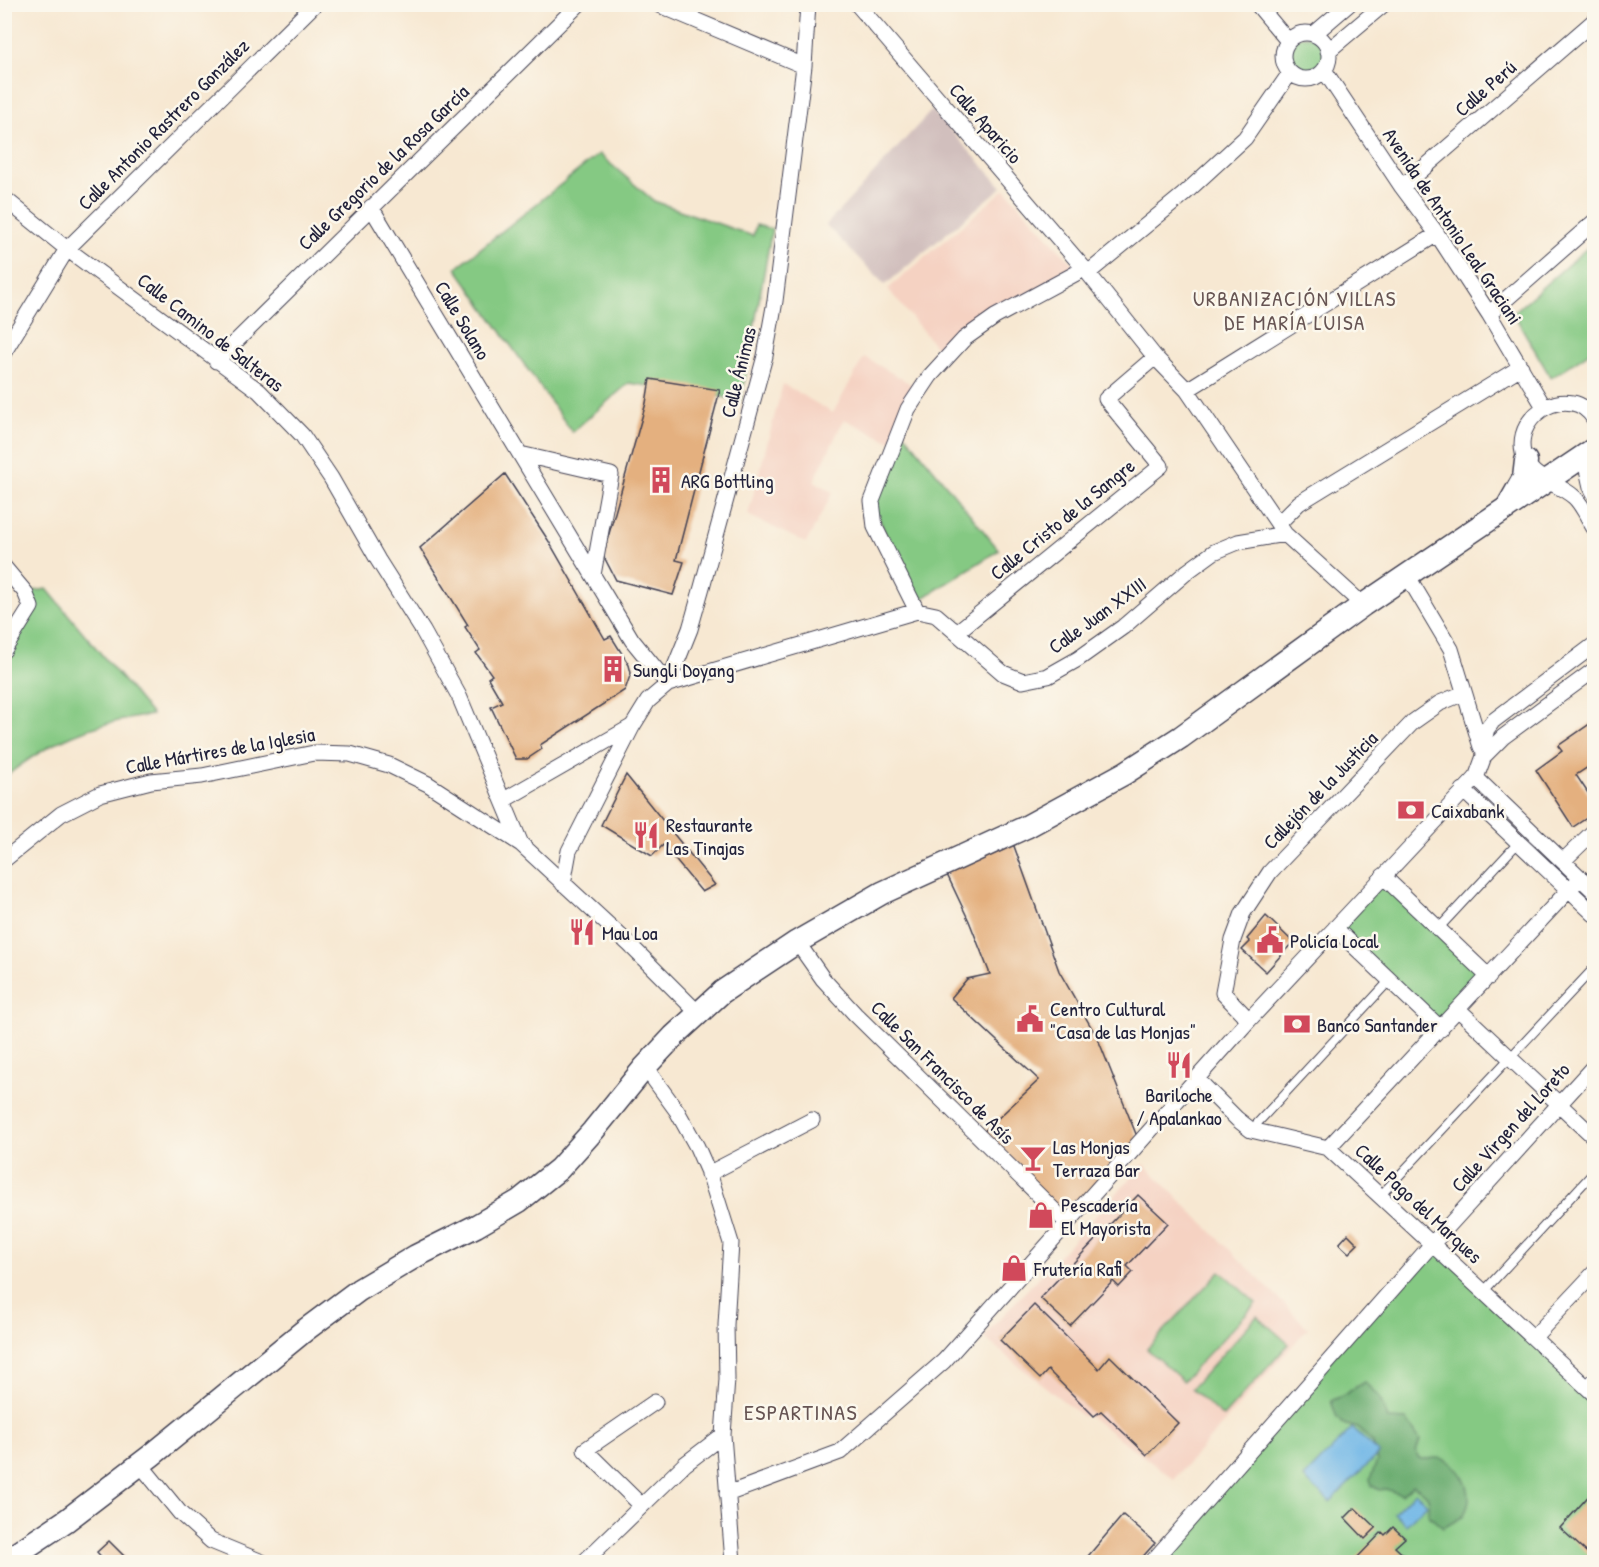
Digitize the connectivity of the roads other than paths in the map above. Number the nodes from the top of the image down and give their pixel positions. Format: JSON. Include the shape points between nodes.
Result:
{"nodes":[{"id":1,"x":315,"y":4,"type":"edge"},
{"id":2,"x":579,"y":4,"type":"edge"},
{"id":3,"x":657,"y":4,"type":"edge"},
{"id":4,"x":808,"y":4,"type":"edge"},
{"id":5,"x":857,"y":4,"type":"edge"},
{"id":6,"x":1257,"y":4,"type":"edge"},
{"id":7,"x":1349,"y":4,"type":"edge"},
{"id":8,"x":1384,"y":4,"type":"edge"},
{"id":9,"x":1594,"y":21,"type":"edge"},
{"id":10,"x":1314,"y":34,"type":"junction"},
{"id":11,"x":1288,"y":41,"type":"junction"},
{"id":12,"x":1328,"y":51,"type":"junction"},
{"id":13,"x":804,"y":66,"type":"junction"},
{"id":14,"x":1324,"y":70,"type":"junction"},
{"id":15,"x":1290,"y":73,"type":"junction"},
{"id":16,"x":1402,"y":187,"type":"junction"},
{"id":17,"x":4,"y":198,"type":"edge"},
{"id":18,"x":371,"y":207,"type":"junction"},
{"id":19,"x":1594,"y":222,"type":"edge"},
{"id":20,"x":1437,"y":234,"type":"junction"},
{"id":21,"x":67,"y":249,"type":"junction"},
{"id":22,"x":1086,"y":271,"type":"junction"},
{"id":23,"x":1489,"y":314,"type":"junction"},
{"id":24,"x":4,"y":352,"type":"edge"},
{"id":25,"x":1155,"y":357,"type":"junction"},
{"id":26,"x":216,"y":361,"type":"junction"},
{"id":27,"x":1521,"y":367,"type":"junction"},
{"id":28,"x":1187,"y":390,"type":"junction"},
{"id":29,"x":1594,"y":400,"type":"edge"},
{"id":30,"x":1579,"y":405,"type":"junction"},
{"id":31,"x":1544,"y":407,"type":"junction"},
{"id":32,"x":1594,"y":419,"type":"edge"},
{"id":33,"x":1589,"y":452,"type":"edge"},
{"id":34,"x":520,"y":454,"type":"junction"},
{"id":35,"x":1526,"y":461,"type":"junction"},
{"id":36,"x":1548,"y":482,"type":"junction"},
{"id":37,"x":1594,"y":493,"type":"edge"},
{"id":38,"x":1506,"y":510,"type":"junction"},
{"id":39,"x":1594,"y":528,"type":"edge"},
{"id":40,"x":1281,"y":529,"type":"junction"},
{"id":41,"x":4,"y":567,"type":"edge"},
{"id":42,"x":593,"y":575,"type":"junction"},
{"id":43,"x":1407,"y":575,"type":"junction"},
{"id":44,"x":1363,"y":605,"type":"junction"},
{"id":45,"x":917,"y":610,"type":"junction"},
{"id":46,"x":957,"y":632,"type":"junction"},
{"id":47,"x":1594,"y":645,"type":"edge"},
{"id":48,"x":4,"y":651,"type":"edge"},
{"id":49,"x":1594,"y":670,"type":"edge"},
{"id":50,"x":668,"y":684,"type":"junction"},
{"id":51,"x":1464,"y":693,"type":"junction"},
{"id":52,"x":632,"y":727,"type":"junction"},
{"id":53,"x":1484,"y":756,"type":"junction"},
{"id":54,"x":1476,"y":778,"type":"junction"},
{"id":55,"x":1462,"y":790,"type":"junction"},
{"id":56,"x":504,"y":800,"type":"junction"},
{"id":57,"x":1594,"y":831,"type":"edge"},
{"id":58,"x":1518,"y":843,"type":"junction"},
{"id":59,"x":521,"y":844,"type":"junction"},
{"id":60,"x":4,"y":860,"type":"edge"},
{"id":61,"x":1563,"y":861,"type":"junction"},
{"id":62,"x":1383,"y":876,"type":"junction"},
{"id":63,"x":1580,"y":878,"type":"junction"},
{"id":64,"x":563,"y":884,"type":"junction"},
{"id":65,"x":1569,"y":891,"type":"junction"},
{"id":66,"x":1594,"y":891,"type":"edge"},
{"id":67,"x":1594,"y":914,"type":"edge"},
{"id":68,"x":1335,"y":928,"type":"junction"},
{"id":69,"x":1438,"y":928,"type":"junction"},
{"id":70,"x":797,"y":942,"type":"junction"},
{"id":71,"x":1594,"y":968,"type":"edge"},
{"id":72,"x":1489,"y":977,"type":"junction"},
{"id":73,"x":1390,"y":980,"type":"junction"},
{"id":74,"x":1459,"y":1010,"type":"junction"},
{"id":75,"x":698,"y":1013,"type":"junction"},
{"id":76,"x":1249,"y":1020,"type":"junction"},
{"id":77,"x":1441,"y":1029,"type":"junction"},
{"id":78,"x":1510,"y":1057,"type":"junction"},
{"id":79,"x":1594,"y":1066,"type":"edge"},
{"id":80,"x":645,"y":1067,"type":"junction"},
{"id":81,"x":1197,"y":1080,"type":"junction"},
{"id":82,"x":1559,"y":1104,"type":"junction"},
{"id":83,"x":812,"y":1120,"type":"dead end"},
{"id":84,"x":1251,"y":1130,"type":"junction"},
{"id":85,"x":1594,"y":1137,"type":"edge"},
{"id":86,"x":1328,"y":1148,"type":"junction"},
{"id":87,"x":1594,"y":1172,"type":"edge"},
{"id":88,"x":708,"y":1174,"type":"junction"},
{"id":89,"x":1380,"y":1196,"type":"junction"},
{"id":90,"x":1068,"y":1224,"type":"junction"},
{"id":91,"x":1433,"y":1243,"type":"junction"},
{"id":92,"x":1594,"y":1273,"type":"edge"},
{"id":93,"x":1484,"y":1291,"type":"junction"},
{"id":94,"x":1534,"y":1337,"type":"junction"},
{"id":95,"x":1592,"y":1385,"type":"edge"},
{"id":96,"x":655,"y":1402,"type":"dead end"},
{"id":97,"x":723,"y":1435,"type":"junction"},
{"id":98,"x":140,"y":1464,"type":"junction"},
{"id":99,"x":727,"y":1494,"type":"junction"},
{"id":100,"x":641,"y":1505,"type":"junction"},
{"id":101,"x":4,"y":1562,"type":"edge"},
{"id":102,"x":262,"y":1563,"type":"edge"},
{"id":103,"x":584,"y":1563,"type":"edge"},
{"id":104,"x":733,"y":1563,"type":"edge"},
{"id":105,"x":1152,"y":1563,"type":"edge"}],
"edges":[{"from":1,"to":21,"type":"street","name":"Calle Antonio Rastrero González"},
{"from":2,"to":18,"type":"street","name":"Calle Gregorio de la Rosa García"},
{"from":3,"to":13,"type":"street"},
{"from":4,"to":13,"type":"street","name":"Calle Ánimas"},
{"from":5,"to":22,"type":"street","name":"Calle Aparicio"},
{"from":6,"to":11,"type":"street"},
{"from":7,"to":10,"type":"street"},
{"from":8,"to":12,"type":"street"},
{"from":9,"to":16,"type":"street","name":"Calle Perú"},
{"from":10,"to":11,"type":"street","via":[[1299,34]]},
{"from":10,"to":12,"type":"street"},
{"from":11,"to":15,"type":"street","via":[[1283,59]]},
{"from":12,"to":14,"type":"street"},
{"from":13,"to":50,"type":"street","name":"Calle Ánimas","via":[[765,356],[690,629]]},
{"from":14,"to":15,"type":"street","via":[[1307,79]]},
{"from":14,"to":16,"type":"street","name":"Avenida de Antonio Leal Graciani"},
{"from":15,"to":22,"type":"street","via":[[1245,138],[1183,195]]},
{"from":16,"to":20,"type":"street","name":"Avenida de Antonio Leal Graciani"},
{"from":17,"to":21,"type":"street","name":"Calle Camino de Salteras"},
{"from":18,"to":26,"type":"street","name":"Calle Gregorio de la Rosa García"},
{"from":18,"to":34,"type":"street","name":"Calle Solano"},
{"from":19,"to":23,"type":"street"},
{"from":20,"to":23,"type":"street","name":"Avenida de Antonio Leal Graciani"},
{"from":20,"to":28,"type":"street"},
{"from":21,"to":24,"type":"street","name":"Calle Antonio Rastrero González"},
{"from":21,"to":26,"type":"street","name":"Calle Camino de Salteras"},
{"from":22,"to":25,"type":"street","name":"Calle Aparicio"},
{"from":22,"to":45,"type":"street","via":[[996,316],[964,339],[930,376],[908,409],[872,501],[875,526]]},
{"from":23,"to":27,"type":"street","name":"Avenida de Antonio Leal Graciani"},
{"from":25,"to":28,"type":"street","name":"Calle Aparicio"},
{"from":25,"to":46,"type":"street","name":"Calle Cristo de la Sangre","via":[[1106,399],[1161,466]]},
{"from":26,"to":56,"type":"street","name":"Calle Camino de Salteras","via":[[259,391],[302,435],[331,478],[459,696]]},
{"from":27,"to":31,"type":"street","name":"Avenida de Antonio Leal Graciani"},
{"from":27,"to":40,"type":"street","via":[[1299,503]]},
{"from":28,"to":40,"type":"street","name":"Calle Aparicio"},
{"from":29,"to":30,"type":"street"},
{"from":30,"to":31,"type":"street","via":[[1567,402]]},
{"from":30,"to":32,"type":"street","via":[[1590,411]]},
{"from":31,"to":35,"type":"street","via":[[1526,427],[1522,439]]},
{"from":33,"to":36,"type":"main road"},
{"from":33,"to":37,"type":"street"},
{"from":34,"to":42,"type":"street","name":"Calle Solano"},
{"from":34,"to":42,"type":"street","via":[[612,475]]},
{"from":35,"to":36,"type":"street","via":[[1536,475]]},
{"from":35,"to":38,"type":"main road","via":[[1524,478]]},
{"from":36,"to":38,"type":"main road"},
{"from":36,"to":39,"type":"street","via":[[1575,497]]},
{"from":38,"to":43,"type":"main road"},
{"from":40,"to":44,"type":"street"},
{"from":40,"to":46,"type":"street","name":"Calle Juan XXIII","via":[[1214,552],[1123,627],[1048,676],[1023,681],[1003,673]]},
{"from":41,"to":48,"type":"street","via":[[25,592],[31,607]]},
{"from":42,"to":50,"type":"street","name":"Calle Solano","via":[[632,640]]},
{"from":43,"to":44,"type":"main road"},
{"from":43,"to":51,"type":"street","via":[[1451,650]]},
{"from":44,"to":70,"type":"main road","via":[[1125,773],[1026,827],[882,893]]},
{"from":45,"to":46,"type":"street","name":"Calle Juan XXIII","via":[[936,615]]},
{"from":45,"to":50,"type":"street"},
{"from":47,"to":53,"type":"street","via":[[1493,721],[1483,743]]},
{"from":49,"to":53,"type":"street","via":[[1503,737]]},
{"from":50,"to":52,"type":"street","name":"Calle Ánimas","via":[[648,701]]},
{"from":51,"to":53,"type":"street"},
{"from":51,"to":76,"type":"street","name":"Callejón de la Justicia","via":[[1440,703],[1413,722],[1270,872],[1243,913],[1233,940],[1223,993]]},
{"from":52,"to":56,"type":"street","name":"Calle Ánimas"},
{"from":52,"to":64,"type":"street","name":"Calle Ánimas","via":[[569,851]]},
{"from":53,"to":54,"type":"street"},
{"from":54,"to":55,"type":"street"},
{"from":54,"to":61,"type":"street"},
{"from":55,"to":58,"type":"street"},
{"from":55,"to":62,"type":"street"},
{"from":56,"to":59,"type":"street","name":"Calle Camino de Salteras"},
{"from":57,"to":61,"type":"street"},
{"from":58,"to":65,"type":"street"},
{"from":58,"to":69,"type":"lane"},
{"from":59,"to":60,"type":"street","name":"Calle Mártires de la Iglesia","via":[[428,784],[389,765],[350,754],[314,753],[202,776],[151,781],[100,794],[61,814]]},
{"from":59,"to":64,"type":"street","name":"Calle Mártires de la Iglesia"},
{"from":61,"to":63,"type":"street"},
{"from":62,"to":68,"type":"street"},
{"from":62,"to":69,"type":"street"},
{"from":63,"to":65,"type":"street"},
{"from":63,"to":66,"type":"street"},
{"from":64,"to":75,"type":"street","name":"Calle Mártires de la Iglesia"},
{"from":65,"to":67,"type":"street"},
{"from":65,"to":72,"type":"street"},
{"from":68,"to":73,"type":"street"},
{"from":68,"to":76,"type":"street"},
{"from":69,"to":72,"type":"street"},
{"from":70,"to":75,"type":"main road","via":[[722,992]]},
{"from":70,"to":90,"type":"street","name":"Calle San Francisco de Asís","via":[[855,1014]]},
{"from":71,"to":78,"type":"lane"},
{"from":72,"to":74,"type":"street"},
{"from":73,"to":77,"type":"street"},
{"from":73,"to":84,"type":"lane"},
{"from":74,"to":77,"type":"street"},
{"from":74,"to":78,"type":"street"},
{"from":75,"to":80,"type":"main road"},
{"from":76,"to":81,"type":"street"},
{"from":77,"to":86,"type":"street"},
{"from":78,"to":82,"type":"street"},
{"from":78,"to":89,"type":"lane"},
{"from":79,"to":82,"type":"street","name":"Calle Virgen del Loreto"},
{"from":80,"to":88,"type":"street","via":[[677,1111]]},
{"from":80,"to":98,"type":"main road","via":[[559,1169],[519,1201],[359,1290]]},
{"from":81,"to":84,"type":"street","name":"Calle Pago del Marques"},
{"from":81,"to":90,"type":"street"},
{"from":82,"to":85,"type":"street"},
{"from":82,"to":91,"type":"street","name":"Calle Virgen del Loreto"},
{"from":83,"to":88,"type":"street"},
{"from":84,"to":86,"type":"street","name":"Calle Pago del Marques"},
{"from":86,"to":89,"type":"street","name":"Calle Pago del Marques"},
{"from":87,"to":93,"type":"lane"},
{"from":88,"to":97,"type":"street","via":[[731,1243]]},
{"from":89,"to":91,"type":"street","name":"Calle Pago del Marques"},
{"from":90,"to":99,"type":"street","via":[[944,1361],[840,1452]]},
{"from":91,"to":93,"type":"street","name":"Calle Pago del Marques"},
{"from":91,"to":105,"type":"street","name":"Calle Virgen del Loreto"},
{"from":92,"to":94,"type":"street"},
{"from":93,"to":94,"type":"street","name":"Calle Pago del Marques"},
{"from":94,"to":95,"type":"street","name":"Calle Pago del Marques"},
{"from":96,"to":100,"type":"street","via":[[585,1450]]},
{"from":97,"to":99,"type":"street"},
{"from":97,"to":100,"type":"street"},
{"from":98,"to":101,"type":"main road"},
{"from":98,"to":102,"type":"street","via":[[180,1513],[210,1541]]},
{"from":99,"to":104,"type":"street"},
{"from":100,"to":103,"type":"street"}]}
